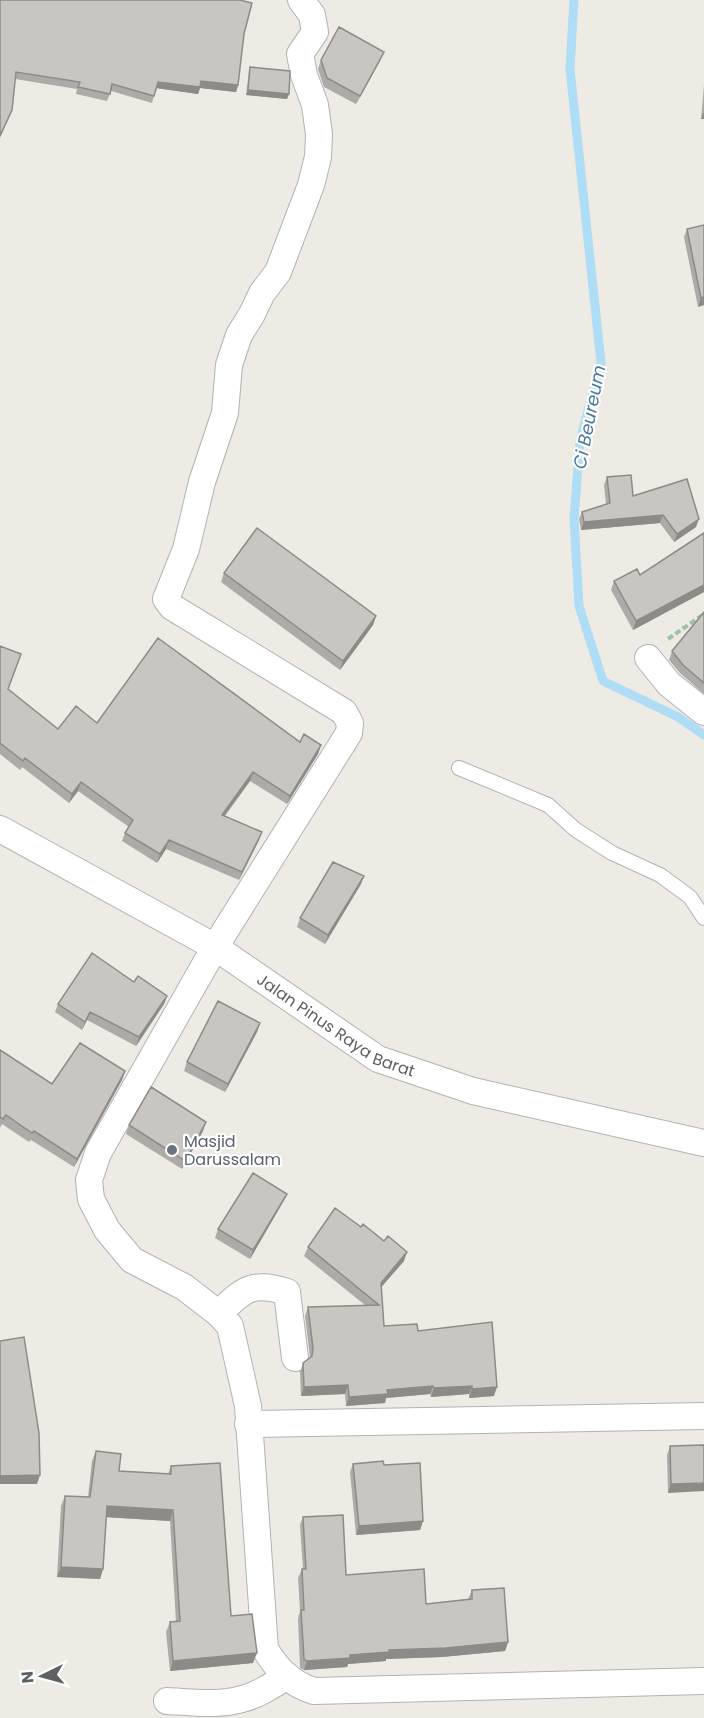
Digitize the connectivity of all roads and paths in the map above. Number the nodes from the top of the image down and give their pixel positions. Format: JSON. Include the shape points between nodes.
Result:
{"nodes":[{"id":1,"x":301,"y":0,"type":"edge"},
{"id":2,"x":704,"y":614,"type":"edge"},
{"id":3,"x":648,"y":658,"type":"joint"},
{"id":4,"x":704,"y":712,"type":"edge"},
{"id":5,"x":459,"y":768,"type":"dead end"},
{"id":6,"x":0,"y":829,"type":"edge"},
{"id":7,"x":704,"y":918,"type":"edge"},
{"id":8,"x":214,"y":947,"type":"junction"},
{"id":9,"x":704,"y":1143,"type":"edge"},
{"id":10,"x":219,"y":1314,"type":"junction"},
{"id":11,"x":295,"y":1358,"type":"dead end"},
{"id":12,"x":704,"y":1416,"type":"edge"},
{"id":13,"x":248,"y":1424,"type":"junction"},
{"id":14,"x":287,"y":1676,"type":"junction"},
{"id":15,"x":704,"y":1681,"type":"edge"},
{"id":16,"x":167,"y":1701,"type":"dead end"}],
"edges":[{"from":1,"to":8,"type":"street","via":[[312,15],[315,32],[300,54],[315,105],[318,157],[278,272],[239,335],[229,365],[225,413],[202,482],[186,549],[166,599],[172,608],[344,712],[350,723],[349,733]]},
{"from":2,"to":3,"type":"path"},
{"from":3,"to":4,"type":"street","via":[[669,684]]},
{"from":5,"to":7,"type":"lane","via":[[548,805],[594,842],[660,875],[690,897]]},
{"from":6,"to":8,"type":"street","name":"Jalan Pinus Raya Barat"},
{"from":8,"to":9,"type":"street","name":"Jalan Pinus Raya Barat","via":[[378,1059],[473,1091]]},
{"from":8,"to":10,"type":"street","via":[[98,1153],[89,1180],[91,1199],[107,1230],[132,1260],[184,1287]]},
{"from":10,"to":11,"type":"street","via":[[238,1294],[258,1286],[287,1292]]},
{"from":10,"to":13,"type":"street","via":[[230,1326],[248,1406]]},
{"from":12,"to":13,"type":"street"},
{"from":13,"to":14,"type":"street","via":[[265,1649]]},
{"from":14,"to":15,"type":"street","via":[[298,1686],[314,1691]]},
{"from":14,"to":16,"type":"street","via":[[242,1700]]}]}
